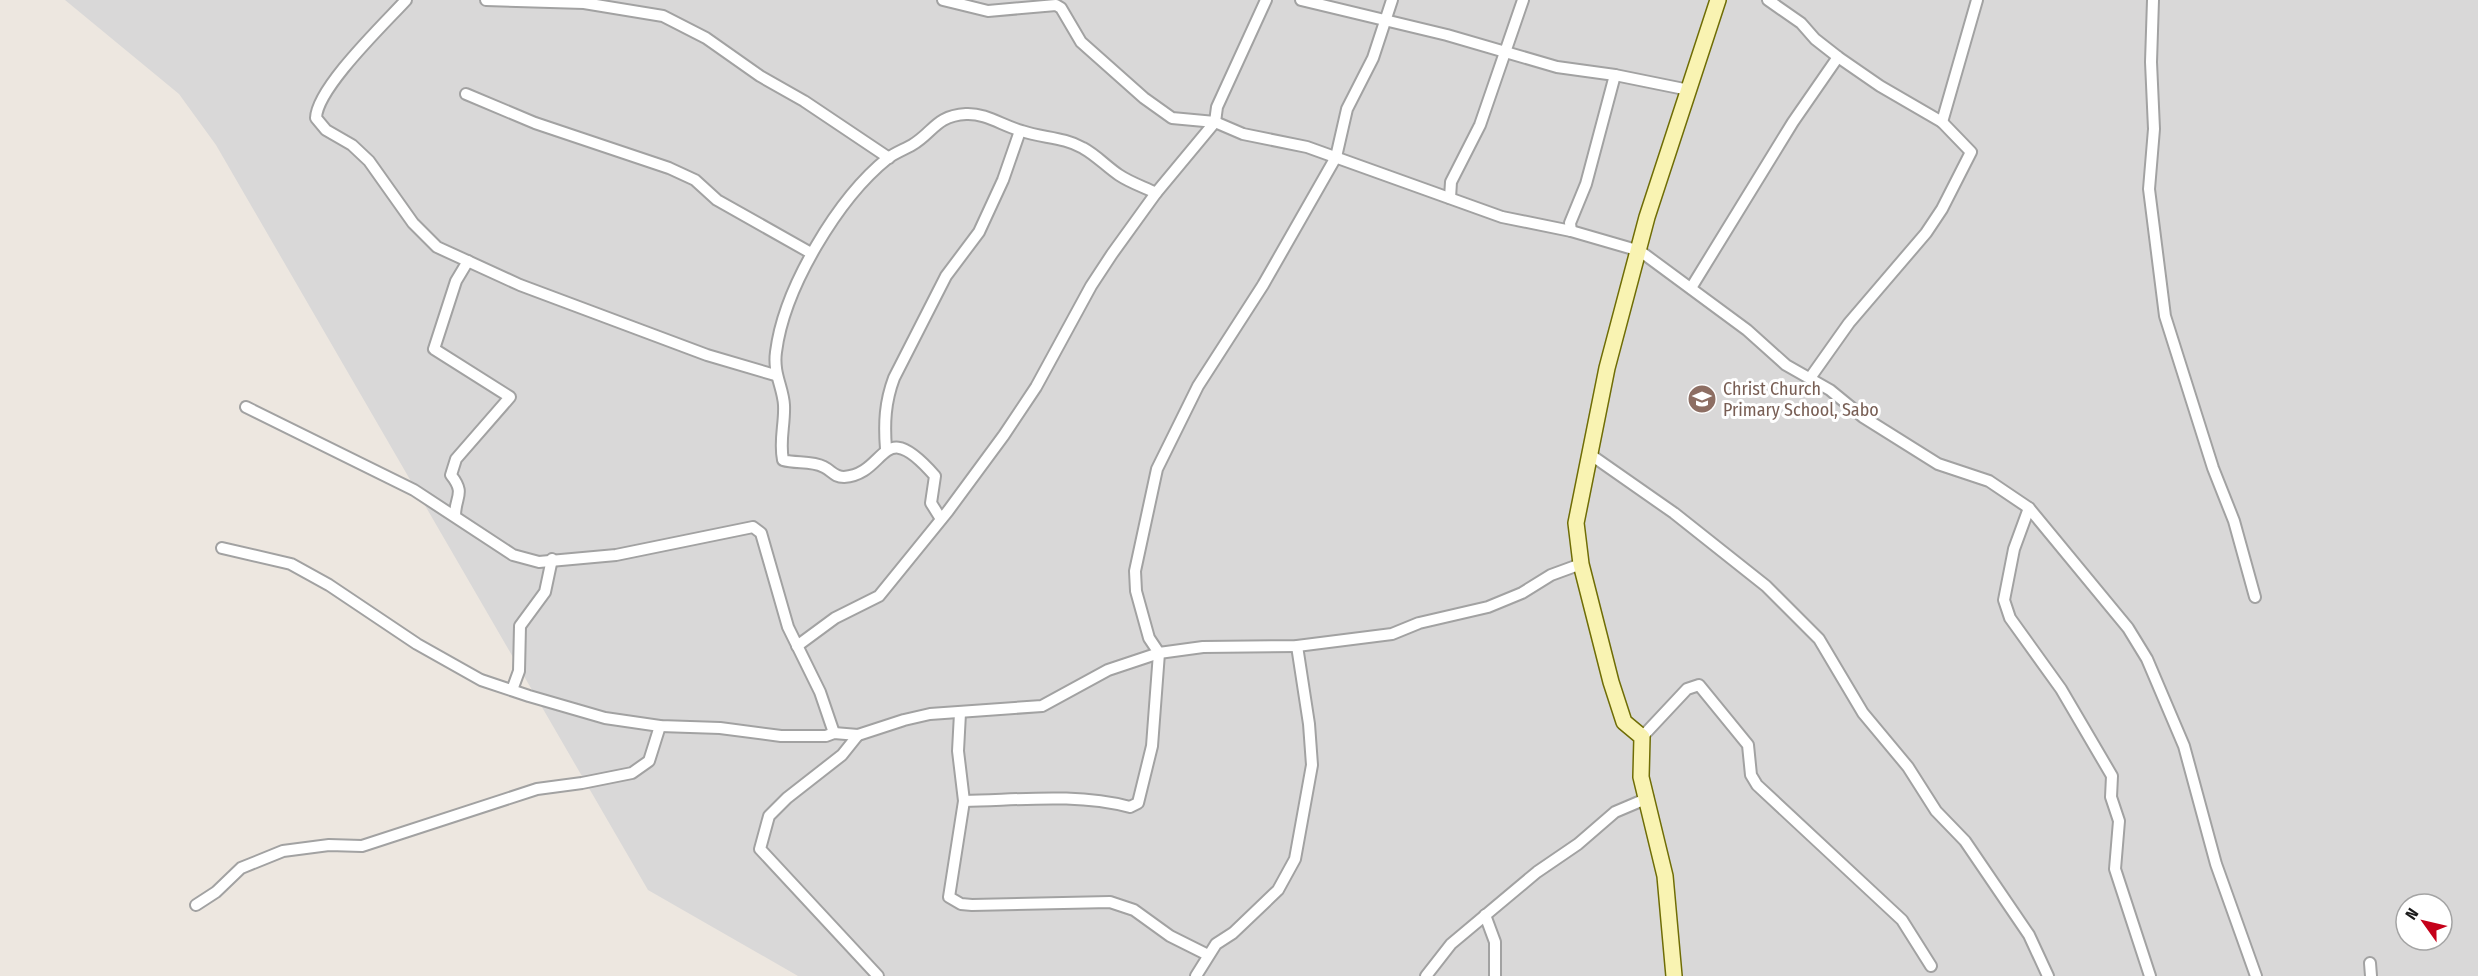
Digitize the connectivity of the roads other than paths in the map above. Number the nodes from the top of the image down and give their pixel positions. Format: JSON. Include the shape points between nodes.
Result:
{"nodes":[{"id":1,"x":406,"y":0,"type":"edge"},
{"id":2,"x":486,"y":0,"type":"edge"},
{"id":3,"x":943,"y":0,"type":"edge"},
{"id":4,"x":1300,"y":0,"type":"edge"},
{"id":5,"x":1392,"y":0,"type":"edge"},
{"id":6,"x":1523,"y":0,"type":"edge"},
{"id":7,"x":1718,"y":0,"type":"edge"},
{"id":8,"x":1768,"y":0,"type":"edge"},
{"id":9,"x":1977,"y":0,"type":"edge"},
{"id":10,"x":2153,"y":0,"type":"edge"},
{"id":11,"x":1262,"y":2,"type":"edge"},
{"id":12,"x":1055,"y":3,"type":"edge"},
{"id":13,"x":1386,"y":21,"type":"junction"},
{"id":14,"x":1504,"y":52,"type":"junction"},
{"id":15,"x":1838,"y":57,"type":"junction"},
{"id":16,"x":1615,"y":75,"type":"junction"},
{"id":17,"x":1689,"y":90,"type":"junction"},
{"id":18,"x":466,"y":94,"type":"dead end"},
{"id":19,"x":1215,"y":122,"type":"junction"},
{"id":20,"x":1942,"y":122,"type":"junction"},
{"id":21,"x":1020,"y":131,"type":"junction"},
{"id":22,"x":1336,"y":157,"type":"junction"},
{"id":23,"x":889,"y":158,"type":"junction"},
{"id":24,"x":1156,"y":193,"type":"junction"},
{"id":25,"x":1450,"y":198,"type":"junction"},
{"id":26,"x":1571,"y":231,"type":"junction"},
{"id":27,"x":1640,"y":251,"type":"junction"},
{"id":28,"x":811,"y":253,"type":"junction"},
{"id":29,"x":468,"y":261,"type":"junction"},
{"id":30,"x":1691,"y":288,"type":"junction"},
{"id":31,"x":776,"y":375,"type":"junction"},
{"id":32,"x":1810,"y":378,"type":"junction"},
{"id":33,"x":246,"y":407,"type":"dead end"},
{"id":34,"x":885,"y":449,"type":"junction"},
{"id":35,"x":1591,"y":455,"type":"junction"},
{"id":36,"x":2029,"y":508,"type":"junction"},
{"id":37,"x":455,"y":516,"type":"junction"},
{"id":38,"x":941,"y":519,"type":"junction"},
{"id":39,"x":222,"y":548,"type":"dead end"},
{"id":40,"x":552,"y":559,"type":"junction"},
{"id":41,"x":1581,"y":564,"type":"junction"},
{"id":42,"x":2255,"y":597,"type":"dead end"},
{"id":43,"x":797,"y":646,"type":"junction"},
{"id":44,"x":1297,"y":646,"type":"junction"},
{"id":45,"x":1159,"y":653,"type":"junction"},
{"id":46,"x":512,"y":690,"type":"junction"},
{"id":47,"x":960,"y":713,"type":"junction"},
{"id":48,"x":660,"y":726,"type":"junction"},
{"id":49,"x":834,"y":733,"type":"junction"},
{"id":50,"x":858,"y":735,"type":"junction"},
{"id":51,"x":1642,"y":737,"type":"junction"},
{"id":52,"x":1647,"y":798,"type":"junction"},
{"id":53,"x":964,"y":801,"type":"junction"},
{"id":54,"x":196,"y":904,"type":"dead end"},
{"id":55,"x":1485,"y":915,"type":"junction"},
{"id":56,"x":1208,"y":955,"type":"junction"},
{"id":57,"x":2370,"y":963,"type":"dead end"},
{"id":58,"x":1932,"y":966,"type":"dead end"},
{"id":59,"x":878,"y":976,"type":"edge"},
{"id":60,"x":1196,"y":976,"type":"edge"},
{"id":61,"x":1426,"y":976,"type":"edge"},
{"id":62,"x":1495,"y":976,"type":"edge"},
{"id":63,"x":1674,"y":976,"type":"edge"},
{"id":64,"x":2048,"y":976,"type":"edge"},
{"id":65,"x":2150,"y":976,"type":"edge"},
{"id":66,"x":2256,"y":976,"type":"edge"},
{"id":67,"x":2371,"y":976,"type":"edge"}],
"edges":[{"from":1,"to":29,"type":"street","via":[[327,90],[316,118],[326,130],[352,145],[369,161],[412,223],[437,247]]},
{"from":2,"to":23,"type":"street","via":[[584,3],[663,16],[706,38]]},
{"from":3,"to":12,"type":"street","via":[[988,11]]},
{"from":4,"to":13,"type":"street"},
{"from":5,"to":13,"type":"street"},
{"from":6,"to":14,"type":"street"},
{"from":7,"to":17,"type":"street"},
{"from":8,"to":15,"type":"street","via":[[1802,23]]},
{"from":9,"to":20,"type":"street"},
{"from":10,"to":42,"type":"street","via":[[2154,129],[2149,189],[2165,316],[2194,413],[2234,521]]},
{"from":11,"to":19,"type":"street","via":[[1216,107]]},
{"from":12,"to":19,"type":"street","via":[[1081,42],[1144,98],[1172,118]]},
{"from":13,"to":14,"type":"street"},
{"from":13,"to":22,"type":"street","via":[[1373,58],[1347,109]]},
{"from":14,"to":16,"type":"street","via":[[1557,67]]},
{"from":14,"to":25,"type":"street","via":[[1480,125],[1451,182]]},
{"from":15,"to":20,"type":"street"},
{"from":15,"to":30,"type":"street","via":[[1793,122]]},
{"from":16,"to":17,"type":"street"},
{"from":16,"to":26,"type":"street","via":[[1586,184],[1570,223]]},
{"from":17,"to":27,"type":"street","via":[[1647,217]]},
{"from":18,"to":28,"type":"street","via":[[535,123],[669,168],[695,180],[717,200]]},
{"from":19,"to":22,"type":"street","via":[[1244,134]]},
{"from":19,"to":24,"type":"street"},
{"from":20,"to":32,"type":"street","via":[[1971,152],[1950,193],[1926,232],[1849,323]]},
{"from":21,"to":23,"type":"street","via":[[991,118],[968,114],[947,117]]},
{"from":21,"to":24,"type":"street","via":[[1084,148],[1121,177]]},
{"from":21,"to":34,"type":"street","via":[[979,232],[946,276],[894,378],[887,395]]},
{"from":22,"to":25,"type":"street"},
{"from":22,"to":45,"type":"street","via":[[1253,301],[1198,386],[1157,469],[1135,571],[1136,591],[1149,638]]},
{"from":23,"to":28,"type":"street","via":[[860,186]]},
{"from":24,"to":38,"type":"street","via":[[1091,286],[1036,387]]},
{"from":25,"to":26,"type":"street","via":[[1527,224]]},
{"from":26,"to":27,"type":"street"},
{"from":27,"to":30,"type":"street"},
{"from":27,"to":35,"type":"street","via":[[1607,368]]},
{"from":28,"to":31,"type":"street","via":[[792,297],[776,352]]},
{"from":29,"to":31,"type":"street","via":[[642,331]]},
{"from":29,"to":37,"type":"street","via":[[456,281],[434,349],[510,397],[456,459],[452,475],[460,498],[454,508]]},
{"from":30,"to":32,"type":"street","via":[[1786,365]]},
{"from":31,"to":34,"type":"street","via":[[784,403],[780,447],[783,460],[823,466],[842,477],[860,473]]},
{"from":32,"to":36,"type":"street","via":[[1938,464],[1989,481]]},
{"from":33,"to":37,"type":"street","via":[[414,490]]},
{"from":34,"to":38,"type":"street","via":[[904,449],[935,476],[931,503]]},
{"from":35,"to":41,"type":"street","via":[[1576,522]]},
{"from":35,"to":64,"type":"street","via":[[1674,513],[1766,586],[1819,639],[1863,713],[1908,767],[1936,811],[1965,841],[2029,935]]},
{"from":36,"to":65,"type":"street","via":[[2014,549],[2004,600],[2010,618],[2061,689],[2112,776],[2111,797],[2119,821],[2115,869]]},
{"from":36,"to":66,"type":"street","via":[[2128,628],[2147,659],[2184,746],[2216,864]]},
{"from":37,"to":40,"type":"street","via":[[513,555],[539,562]]},
{"from":38,"to":43,"type":"street","via":[[879,596],[836,618]]},
{"from":39,"to":46,"type":"street","via":[[291,564],[417,644],[481,680]]},
{"from":40,"to":43,"type":"street","via":[[585,560],[719,536],[753,526],[760,533]]},
{"from":40,"to":46,"type":"street","via":[[545,592],[520,626],[519,672]]},
{"from":41,"to":44,"type":"street","via":[[1551,575],[1509,599],[1471,612],[1419,623],[1392,634]]},
{"from":41,"to":51,"type":"street","via":[[1624,722]]},
{"from":43,"to":49,"type":"street","via":[[820,692]]},
{"from":44,"to":45,"type":"street","via":[[1203,647]]},
{"from":44,"to":56,"type":"street","via":[[1312,765],[1295,859],[1278,890]]},
{"from":45,"to":47,"type":"street","via":[[1108,670],[1042,706]]},
{"from":45,"to":53,"type":"street","via":[[1152,746],[1136,806],[1067,798]]},
{"from":46,"to":48,"type":"street","via":[[605,718]]},
{"from":47,"to":50,"type":"street","via":[[904,720]]},
{"from":47,"to":53,"type":"street","via":[[958,751]]},
{"from":48,"to":49,"type":"street","via":[[781,736]]},
{"from":48,"to":54,"type":"street","via":[[649,761],[632,773],[537,789],[362,846],[329,845],[283,851],[242,868]]},
{"from":49,"to":50,"type":"street"},
{"from":50,"to":59,"type":"street","via":[[842,755],[769,816],[759,849]]},
{"from":51,"to":52,"type":"street","via":[[1641,777]]},
{"from":51,"to":58,"type":"street","via":[[1688,689],[1699,685],[1748,745],[1751,776],[1758,785],[1902,920]]},
{"from":52,"to":55,"type":"street","via":[[1615,812]]},
{"from":52,"to":63,"type":"street","via":[[1665,876]]},
{"from":53,"to":56,"type":"street","via":[[950,897],[953,901],[972,905],[1125,905],[1170,936]]},
{"from":55,"to":61,"type":"street","via":[[1440,956]]},
{"from":55,"to":62,"type":"street","via":[[1495,942]]},
{"from":56,"to":60,"type":"street"},
{"from":57,"to":67,"type":"street"}]}
